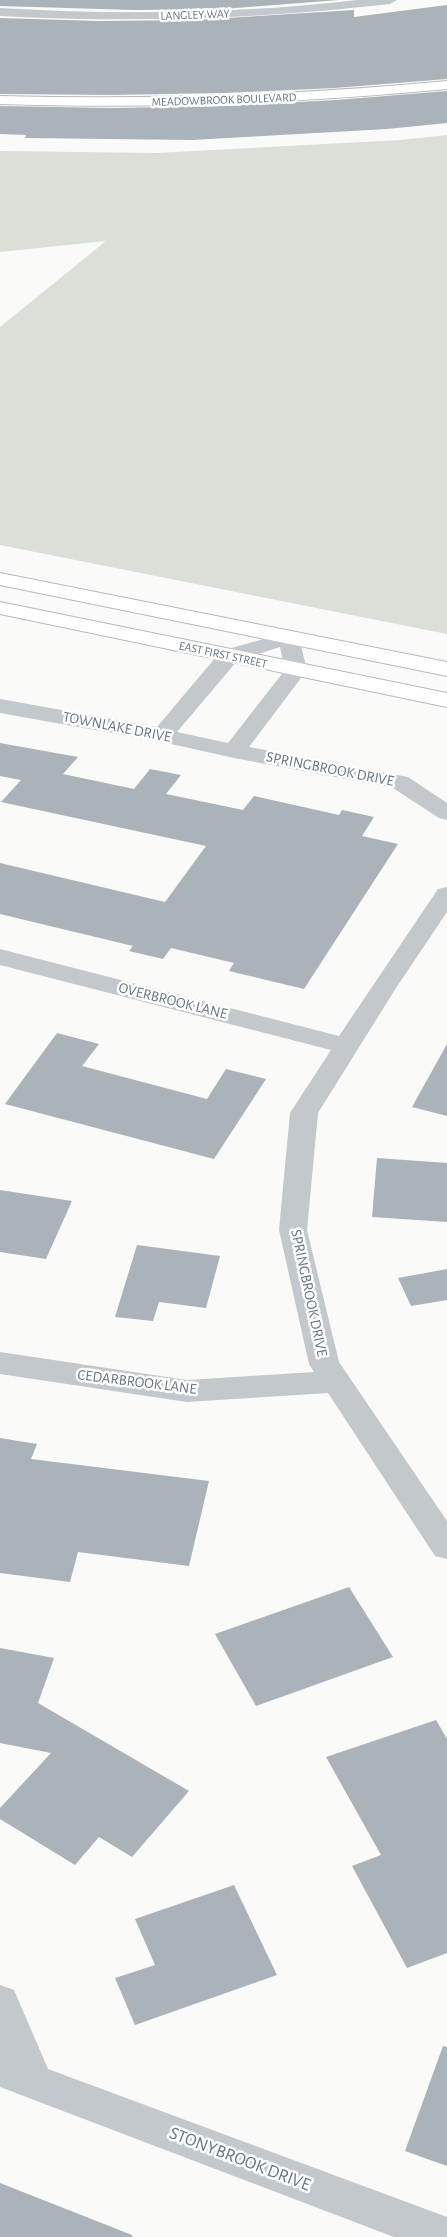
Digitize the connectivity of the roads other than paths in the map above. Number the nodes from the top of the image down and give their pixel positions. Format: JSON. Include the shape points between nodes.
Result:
{"nodes":[{"id":1,"x":390,"y":0,"type":"edge"},
{"id":2,"x":0,"y":12,"type":"edge"},
{"id":3,"x":447,"y":85,"type":"edge"},
{"id":4,"x":0,"y":100,"type":"edge"},
{"id":5,"x":0,"y":579,"type":"edge"},
{"id":6,"x":0,"y":608,"type":"edge"},
{"id":7,"x":288,"y":638,"type":"junction"},
{"id":8,"x":229,"y":656,"type":"junction"},
{"id":9,"x":447,"y":669,"type":"edge"},
{"id":10,"x":296,"y":670,"type":"junction"},
{"id":11,"x":447,"y":700,"type":"edge"},
{"id":12,"x":0,"y":706,"type":"edge"},
{"id":13,"x":162,"y":735,"type":"junction"},
{"id":14,"x":234,"y":751,"type":"junction"},
{"id":15,"x":447,"y":813,"type":"edge"},
{"id":16,"x":447,"y":894,"type":"edge"},
{"id":17,"x":0,"y":957,"type":"edge"},
{"id":18,"x":347,"y":1046,"type":"junction"},
{"id":19,"x":0,"y":1363,"type":"edge"},
{"id":20,"x":335,"y":1382,"type":"junction"},
{"id":21,"x":447,"y":1547,"type":"edge"},
{"id":22,"x":0,"y":2002,"type":"edge"},
{"id":23,"x":17,"y":2075,"type":"edge"},
{"id":24,"x":447,"y":2237,"type":"edge"}],
"edges":[{"from":1,"to":2,"type":"street","name":"LANGLEY WAY","via":[[320,9],[166,16]]},
{"from":3,"to":4,"type":"main road","name":"MEADOWBROOK BOULEVARD","via":[[357,94],[213,101]]},
{"from":5,"to":7,"type":"main road","name":"EAST FIRST STREET"},
{"from":6,"to":8,"type":"main road","name":"EAST FIRST STREET"},
{"from":7,"to":8,"type":"street"},
{"from":7,"to":9,"type":"main road","name":"EAST FIRST STREET"},
{"from":7,"to":10,"type":"street"},
{"from":8,"to":10,"type":"main road","name":"EAST FIRST STREET"},
{"from":8,"to":13,"type":"street"},
{"from":10,"to":11,"type":"main road","name":"EAST FIRST STREET"},
{"from":10,"to":14,"type":"street"},
{"from":12,"to":13,"type":"street","name":"TOWNLAKE DRIVE"},
{"from":13,"to":14,"type":"street","name":"TOWNLAKE DRIVE"},
{"from":14,"to":15,"type":"street","name":"SPRINGBROOK DRIVE","via":[[400,782]]},
{"from":16,"to":18,"type":"street","name":"SPRINGBROOK DRIVE"},
{"from":17,"to":18,"type":"street","name":"OVERBROOK LANE"},
{"from":18,"to":20,"type":"street","name":"SPRINGBROOK DRIVE","via":[[304,1113],[293,1230],[324,1364]]},
{"from":19,"to":20,"type":"street","name":"CEDARBROOK LANE","via":[[187,1391]]},
{"from":20,"to":21,"type":"street","name":"SPRINGBROOK DRIVE"},
{"from":22,"to":23,"type":"street","name":"STONYBROOK DRIVE"},
{"from":23,"to":24,"type":"street","name":"STONYBROOK DRIVE"}]}
